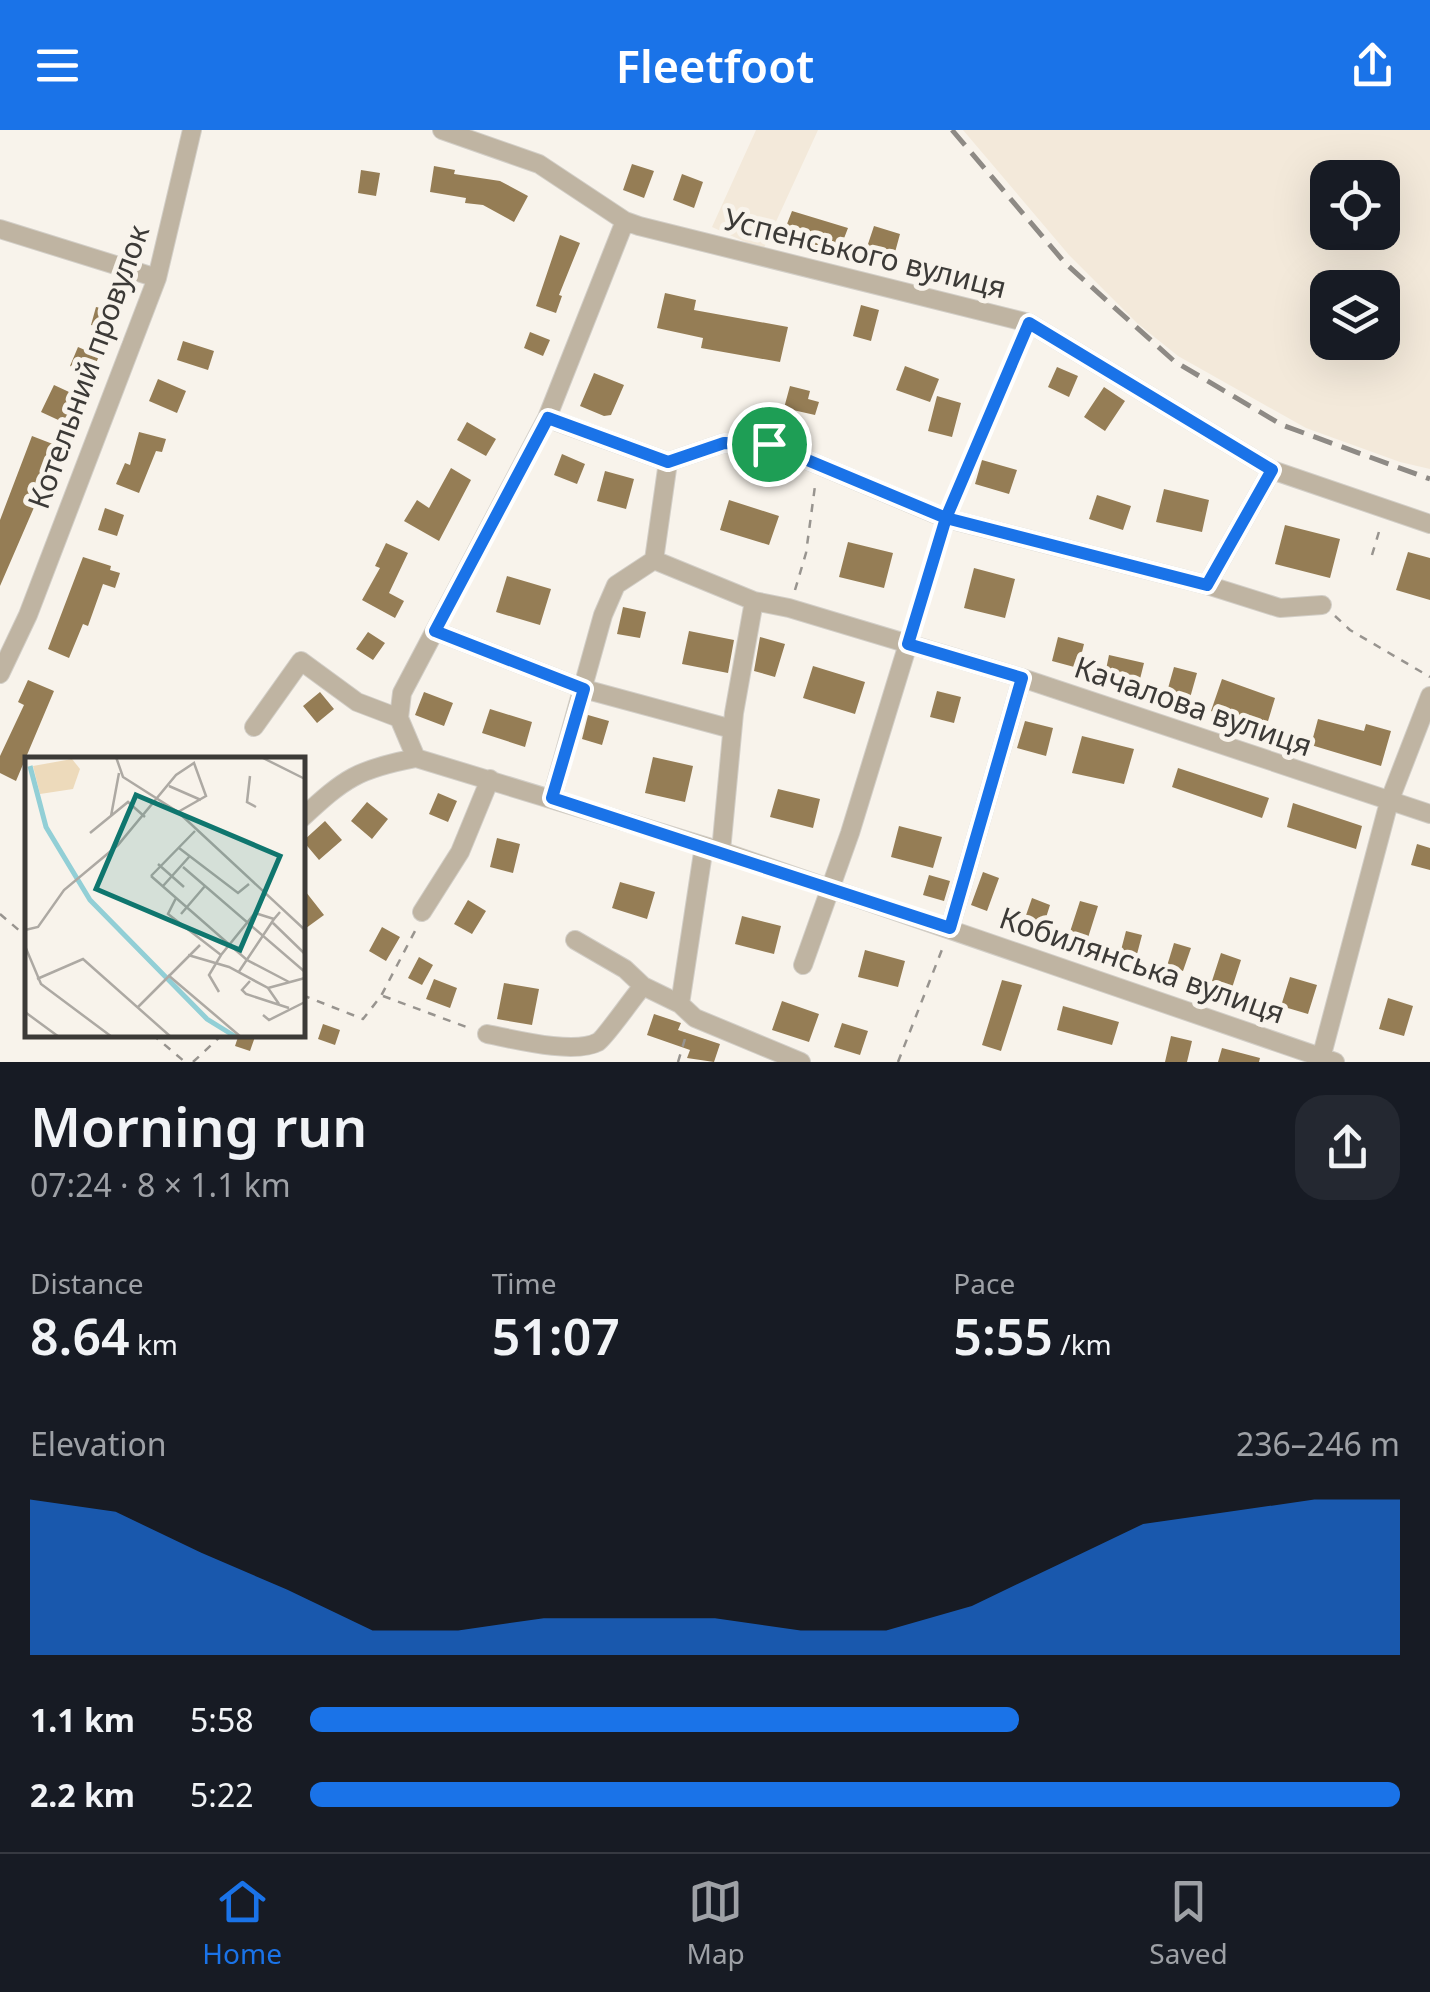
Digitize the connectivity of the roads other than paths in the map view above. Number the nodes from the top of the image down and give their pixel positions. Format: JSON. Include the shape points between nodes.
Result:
{"nodes":[{"id":1,"x":192,"y":130,"type":"edge"},
{"id":2,"x":442,"y":130,"type":"edge"},
{"id":3,"x":625,"y":221,"type":"junction"},
{"id":4,"x":0,"y":229,"type":"edge"},
{"id":5,"x":158,"y":278,"type":"junction"},
{"id":6,"x":548,"y":418,"type":"junction"},
{"id":7,"x":668,"y":462,"type":"junction"},
{"id":8,"x":1272,"y":470,"type":"junction"},
{"id":9,"x":1430,"y":524,"type":"edge"},
{"id":10,"x":654,"y":560,"type":"junction"},
{"id":11,"x":1207,"y":585,"type":"junction"},
{"id":12,"x":754,"y":601,"type":"junction"},
{"id":13,"x":1322,"y":605,"type":"road end"},
{"id":14,"x":435,"y":631,"type":"junction"},
{"id":15,"x":908,"y":644,"type":"junction"},
{"id":16,"x":0,"y":674,"type":"edge"},
{"id":17,"x":1022,"y":678,"type":"junction"},
{"id":18,"x":584,"y":689,"type":"junction"},
{"id":19,"x":1430,"y":696,"type":"edge"},
{"id":20,"x":399,"y":718,"type":"junction"},
{"id":21,"x":254,"y":727,"type":"dead end"},
{"id":22,"x":732,"y":729,"type":"junction"},
{"id":23,"x":416,"y":758,"type":"junction"},
{"id":24,"x":490,"y":779,"type":"junction"},
{"id":25,"x":552,"y":798,"type":"junction"},
{"id":26,"x":1389,"y":802,"type":"junction"},
{"id":27,"x":1430,"y":814,"type":"edge"},
{"id":28,"x":305,"y":815,"type":"edge"},
{"id":29,"x":712,"y":848,"type":"junction"},
{"id":30,"x":832,"y":889,"type":"junction"},
{"id":31,"x":422,"y":912,"type":"road end"},
{"id":32,"x":950,"y":928,"type":"junction"},
{"id":33,"x":575,"y":940,"type":"dead end"},
{"id":34,"x":802,"y":965,"type":"dead end"},
{"id":35,"x":643,"y":986,"type":"junction"},
{"id":36,"x":680,"y":1004,"type":"junction"},
{"id":37,"x":487,"y":1034,"type":"road end"},
{"id":38,"x":1325,"y":1061,"type":"edge"},
{"id":39,"x":801,"y":1062,"type":"edge"}],
"edges":[{"from":1,"to":5,"type":"street","name":"Котельний провулок"},
{"from":2,"to":3,"type":"street","name":"Успенського вулиця","via":[[539,164]]},
{"from":3,"to":6,"type":"street"},
{"from":3,"to":8,"type":"street","name":"Успенського вулиця","via":[[1029,323]]},
{"from":4,"to":5,"type":"street"},
{"from":5,"to":16,"type":"street","name":"Котельний провулок"},
{"from":6,"to":7,"type":"street"},
{"from":6,"to":14,"type":"street"},
{"from":7,"to":10,"type":"street"},
{"from":7,"to":11,"type":"street","via":[[724,443],[769,444],[946,518]]},
{"from":8,"to":9,"type":"street","name":"Успенського вулиця"},
{"from":8,"to":11,"type":"street"},
{"from":10,"to":12,"type":"street","name":"Качалова вулиця"},
{"from":10,"to":18,"type":"street","via":[[616,585]]},
{"from":11,"to":13,"type":"street","via":[[1280,608]]},
{"from":12,"to":15,"type":"street","name":"Качалова вулиця"},
{"from":12,"to":22,"type":"street"},
{"from":14,"to":18,"type":"street"},
{"from":14,"to":20,"type":"street","via":[[402,693]]},
{"from":15,"to":17,"type":"street","name":"Качалова вулиця"},
{"from":15,"to":30,"type":"street"},
{"from":17,"to":26,"type":"street","name":"Качалова вулиця"},
{"from":17,"to":32,"type":"street"},
{"from":18,"to":22,"type":"street"},
{"from":18,"to":25,"type":"street"},
{"from":19,"to":26,"type":"street"},
{"from":20,"to":21,"type":"street","via":[[358,702],[301,661]]},
{"from":20,"to":23,"type":"street"},
{"from":22,"to":29,"type":"street"},
{"from":23,"to":24,"type":"street","name":"Кобилянська вулиця"},
{"from":23,"to":28,"type":"street","via":[[370,767]]},
{"from":24,"to":25,"type":"street","name":"Кобилянська вулиця"},
{"from":24,"to":31,"type":"street","via":[[460,852]]},
{"from":25,"to":29,"type":"street","name":"Кобилянська вулиця"},
{"from":26,"to":27,"type":"street","name":"Качалова вулиця"},
{"from":26,"to":38,"type":"street"},
{"from":29,"to":30,"type":"street","name":"Кобилянська вулиця"},
{"from":29,"to":36,"type":"street"},
{"from":30,"to":32,"type":"street","name":"Кобилянська вулиця"},
{"from":30,"to":34,"type":"street"},
{"from":32,"to":38,"type":"street","name":"Кобилянська вулиця"},
{"from":33,"to":35,"type":"street"},
{"from":35,"to":36,"type":"street"},
{"from":35,"to":37,"type":"street","via":[[600,1042],[579,1046]]},
{"from":36,"to":39,"type":"street","via":[[694,1018]]}]}
